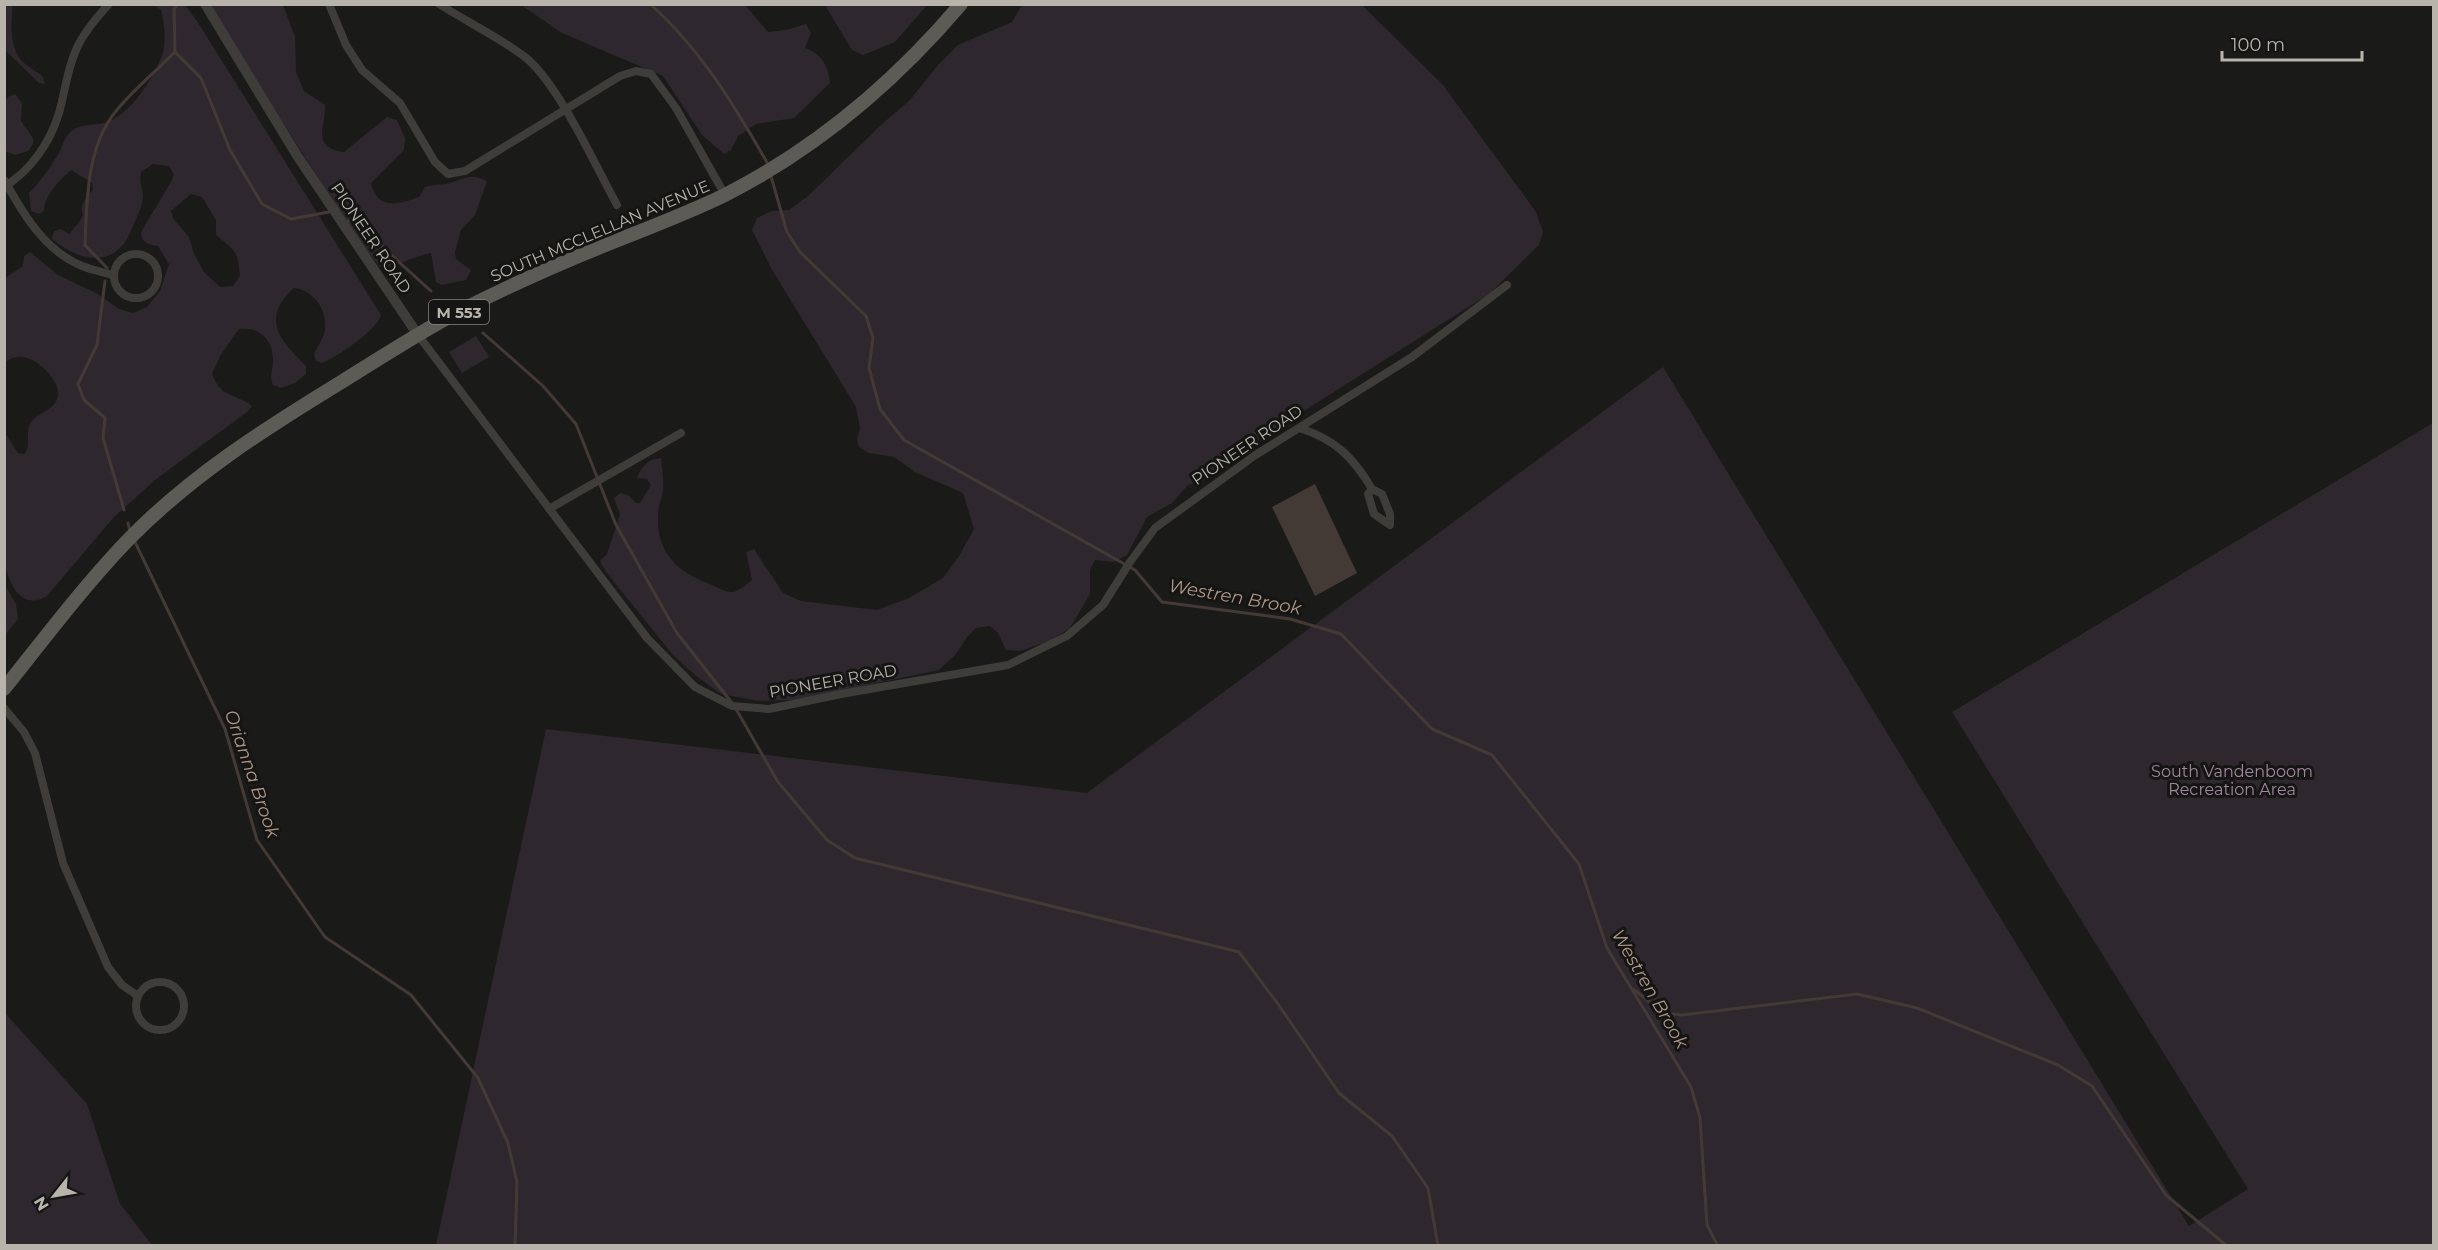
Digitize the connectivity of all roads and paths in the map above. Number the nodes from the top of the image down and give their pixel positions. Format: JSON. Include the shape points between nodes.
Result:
{"nodes":[{"id":1,"x":109,"y":4,"type":"edge"},
{"id":2,"x":205,"y":4,"type":"edge"},
{"id":3,"x":329,"y":4,"type":"edge"},
{"id":4,"x":439,"y":4,"type":"edge"},
{"id":5,"x":961,"y":4,"type":"edge"},
{"id":6,"x":565,"y":110,"type":"junction"},
{"id":7,"x":5,"y":184,"type":"edge"},
{"id":8,"x":725,"y":195,"type":"junction"},
{"id":9,"x":617,"y":205,"type":"dead end"},
{"id":10,"x":113,"y":275,"type":"junction"},
{"id":11,"x":1507,"y":285,"type":"dead end"},
{"id":12,"x":418,"y":335,"type":"junction"},
{"id":13,"x":1299,"y":428,"type":"junction"},
{"id":14,"x":681,"y":433,"type":"dead end"},
{"id":15,"x":1372,"y":489,"type":"dead end"},
{"id":16,"x":549,"y":509,"type":"junction"},
{"id":17,"x":4,"y":689,"type":"edge"},
{"id":18,"x":4,"y":708,"type":"edge"},
{"id":19,"x":138,"y":996,"type":"junction"}],
"edges":[{"from":1,"to":7,"type":"street","via":[[77,47],[50,135],[35,160]]},
{"from":2,"to":12,"type":"street","name":"PIONEER ROAD","via":[[329,204]]},
{"from":3,"to":6,"type":"street","via":[[346,45],[362,70],[400,104],[435,162],[448,174],[465,171]]},
{"from":4,"to":6,"type":"street","via":[[526,58]]},
{"from":5,"to":8,"type":"main road","name":"SOUTH MCCLELLAN AVENUE","number":"M 553","via":[[867,101],[818,140]]},
{"from":6,"to":8,"type":"street","via":[[620,76],[636,71],[651,74],[676,108]]},
{"from":6,"to":9,"type":"street"},
{"from":7,"to":10,"type":"street","via":[[43,239],[80,265]]},
{"from":8,"to":12,"type":"main road","name":"SOUTH MCCLELLAN AVENUE","number":"M 553","via":[[521,280]]},
{"from":10,"to":10,"type":"street","via":[[117,289],[136,298],[149,294],[158,275],[153,261],[139,253],[124,256]]},
{"from":11,"to":13,"type":"street","name":"PIONEER ROAD","via":[[1412,357]]},
{"from":12,"to":16,"type":"street","name":"PIONEER ROAD"},
{"from":12,"to":17,"type":"main road","name":"SOUTH MCCLELLAN AVENUE","number":"M 553","via":[[262,430],[195,479],[128,540]]},
{"from":13,"to":15,"type":"street","via":[[1336,445],[1357,464]]},
{"from":13,"to":16,"type":"street","name":"PIONEER ROAD","via":[[1155,528],[1103,605],[1067,636],[1008,665],[769,709],[732,706],[695,687],[647,638]]},
{"from":14,"to":16,"type":"street"},
{"from":18,"to":19,"type":"street","via":[[35,753],[63,863],[108,967],[122,985]]},
{"from":19,"to":19,"type":"street","via":[[136,1012],[145,1025],[160,1030],[180,1019],[182,997],[171,985],[156,983]]}]}
